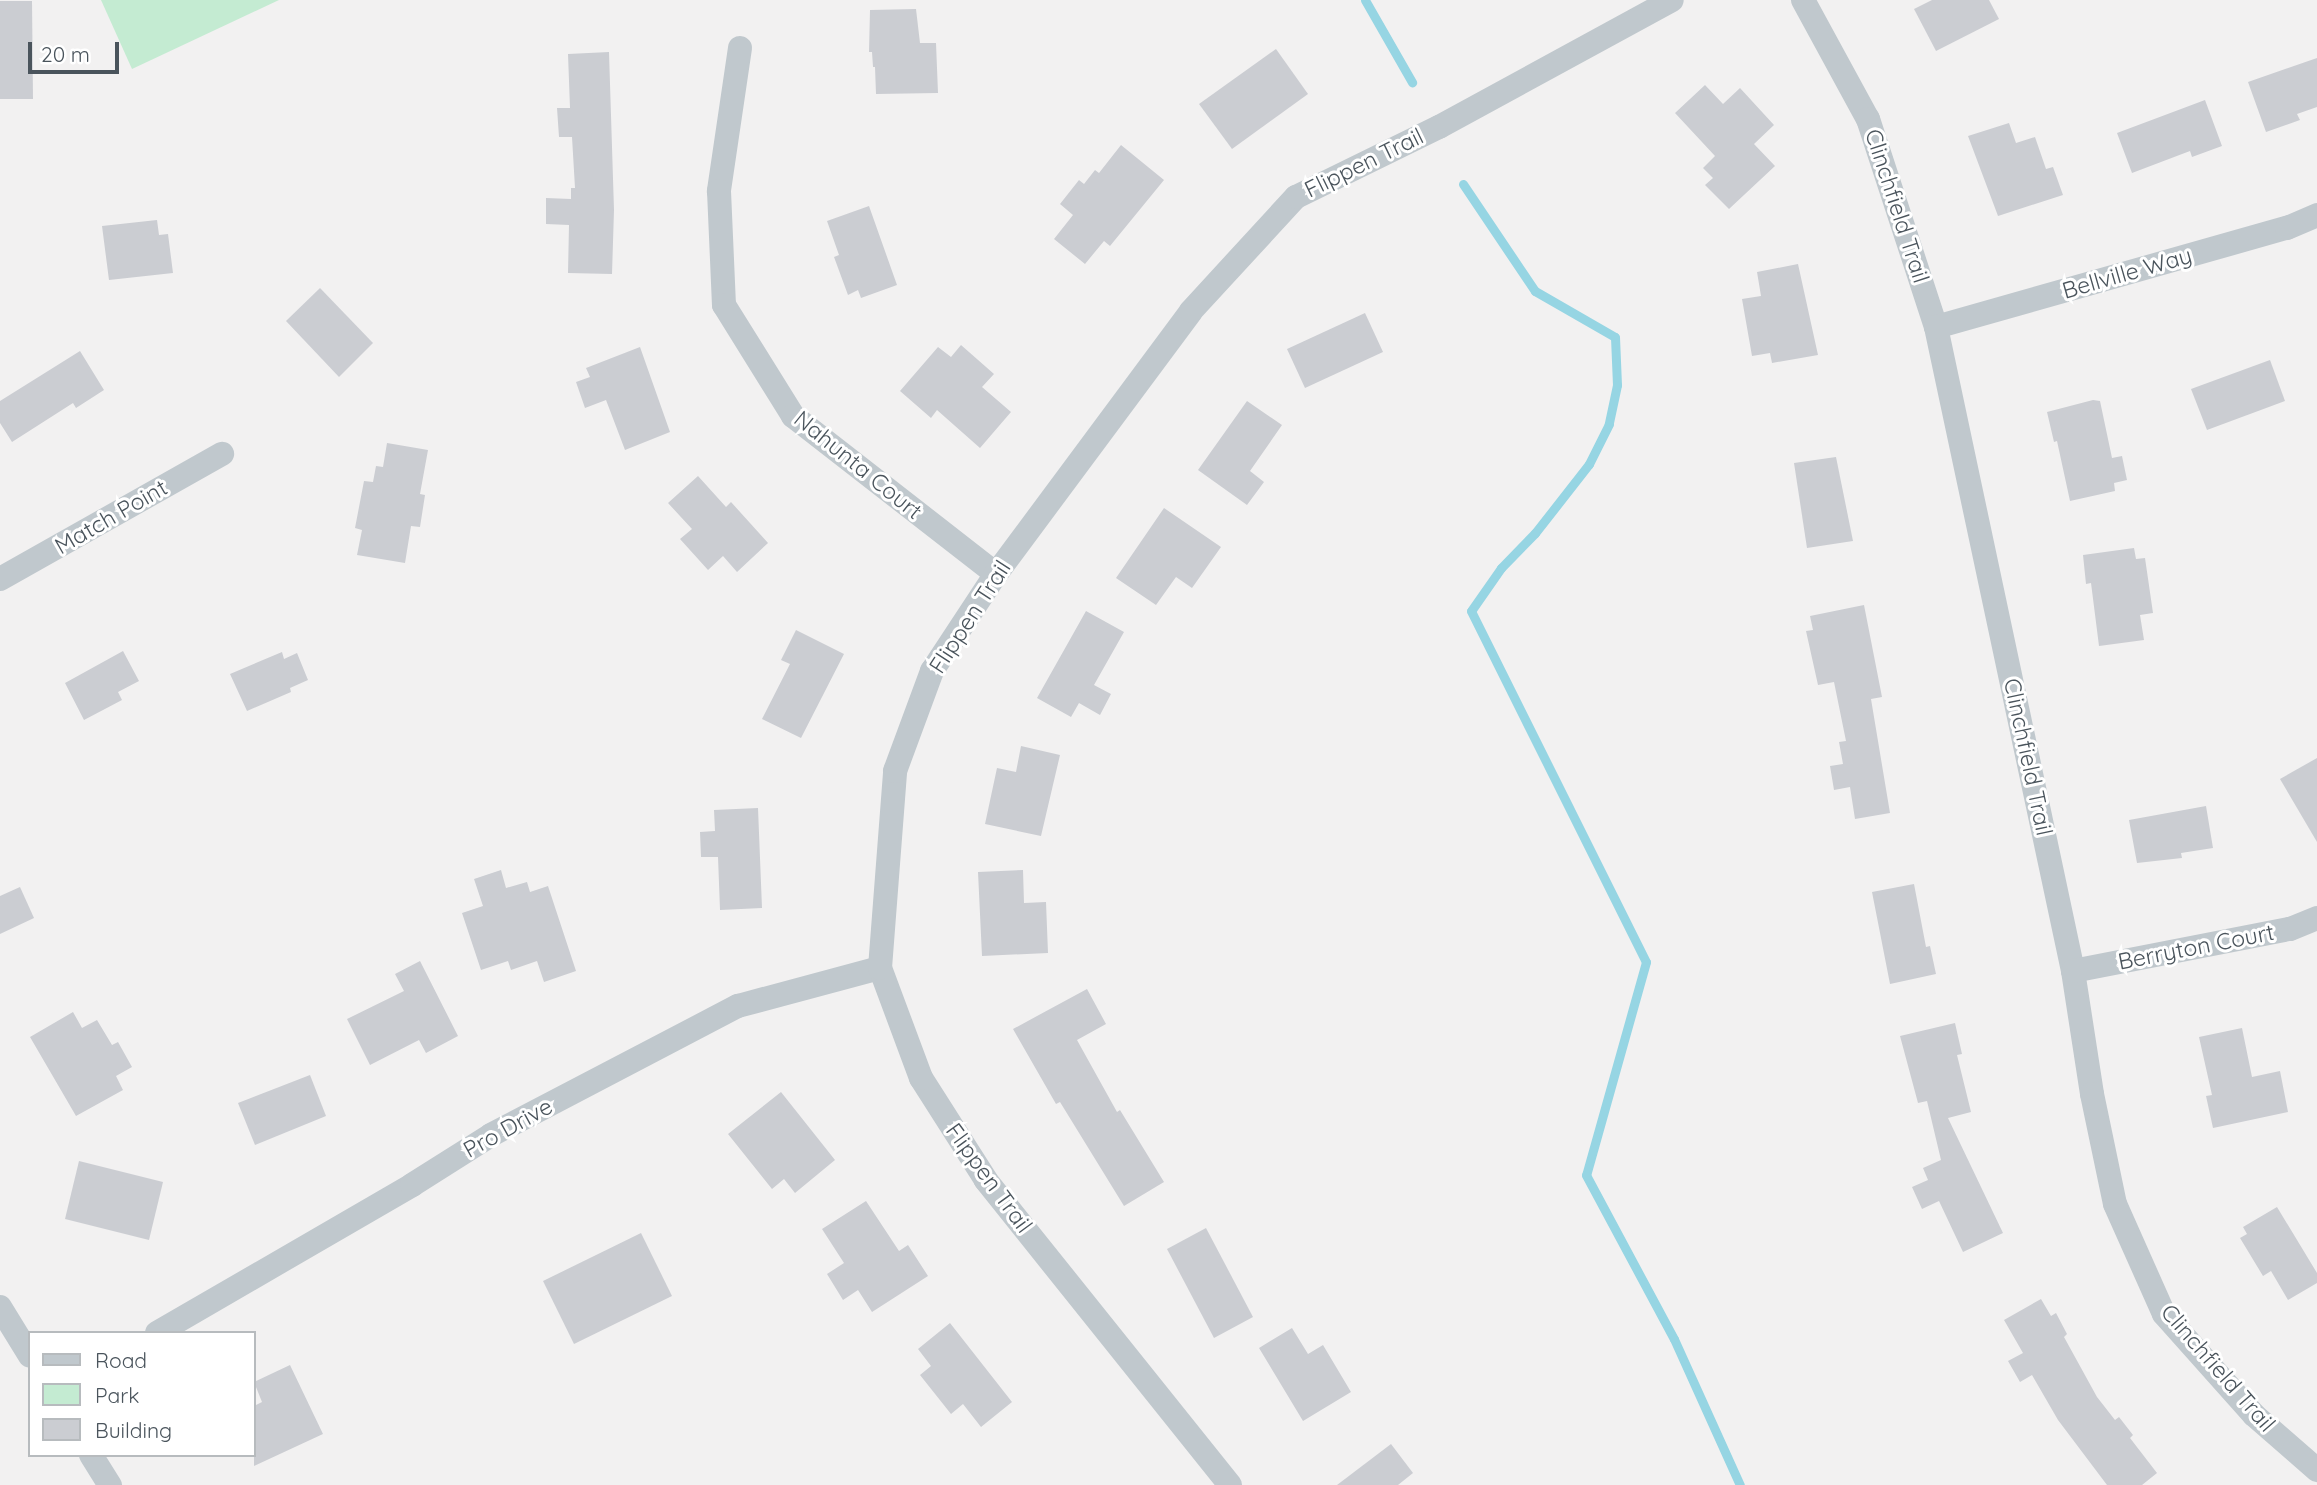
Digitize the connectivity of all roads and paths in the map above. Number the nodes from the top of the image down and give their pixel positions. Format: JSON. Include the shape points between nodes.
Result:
{"nodes":[{"id":1,"x":1672,"y":0,"type":"edge"},
{"id":2,"x":1803,"y":0,"type":"edge"},
{"id":3,"x":740,"y":48,"type":"dead end"},
{"id":4,"x":2317,"y":215,"type":"edge"},
{"id":5,"x":1936,"y":327,"type":"junction"},
{"id":6,"x":222,"y":454,"type":"dead end"},
{"id":7,"x":996,"y":574,"type":"junction"},
{"id":8,"x":0,"y":579,"type":"edge"},
{"id":9,"x":2317,"y":918,"type":"edge"},
{"id":10,"x":880,"y":968,"type":"junction"},
{"id":11,"x":2073,"y":971,"type":"junction"},
{"id":12,"x":0,"y":1307,"type":"edge"},
{"id":13,"x":160,"y":1331,"type":"edge"},
{"id":14,"x":28,"y":1353,"type":"edge"},
{"id":15,"x":92,"y":1457,"type":"edge"},
{"id":16,"x":2317,"y":1470,"type":"edge"},
{"id":17,"x":1218,"y":1479,"type":"edge"},
{"id":18,"x":110,"y":1485,"type":"edge"}],
"edges":[{"from":1,"to":7,"type":"street","name":"Flippen Trail","via":[[1439,127],[1296,197],[1191,311]]},
{"from":2,"to":5,"type":"street","name":"Clinchfield Trail","via":[[1868,119]]},
{"from":3,"to":7,"type":"street","name":"Nahunta Court","via":[[719,191],[724,305],[793,416]]},
{"from":4,"to":5,"type":"street","name":"Bellville Way","via":[[2264,235]]},
{"from":5,"to":11,"type":"street","name":"Clinchfield Trail"},
{"from":6,"to":8,"type":"street","name":"Match Point"},
{"from":7,"to":10,"type":"street","name":"Flippen Trail","via":[[932,671],[895,771]]},
{"from":9,"to":11,"type":"street","name":"Berryton Court","via":[[2290,929]]},
{"from":10,"to":13,"type":"street","name":"Pro Drive","via":[[738,1006],[491,1135]]},
{"from":10,"to":17,"type":"street","name":"Flippen Trail","via":[[920,1078],[986,1180]]},
{"from":11,"to":16,"type":"street","name":"Clinchfield Trail","via":[[2115,1203],[2164,1314],[2254,1415]]},
{"from":12,"to":14,"type":"street"},
{"from":15,"to":18,"type":"street"}]}
